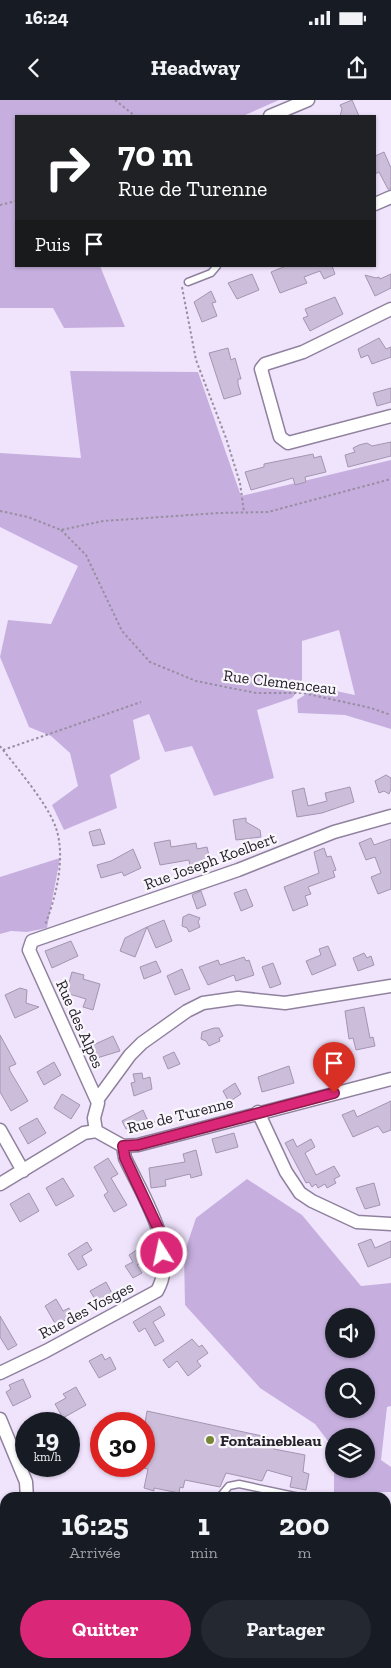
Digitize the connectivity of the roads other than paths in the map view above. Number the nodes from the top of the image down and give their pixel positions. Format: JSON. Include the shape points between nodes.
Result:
{"nodes":[{"id":1,"x":308,"y":100,"type":"edge"},
{"id":2,"x":272,"y":115,"type":"edge"},
{"id":3,"x":391,"y":197,"type":"edge"},
{"id":4,"x":376,"y":204,"type":"edge"},
{"id":5,"x":216,"y":267,"type":"edge"},
{"id":6,"x":188,"y":282,"type":"road end"},
{"id":7,"x":391,"y":309,"type":"edge"},
{"id":8,"x":391,"y":416,"type":"edge"},
{"id":9,"x":391,"y":816,"type":"edge"},
{"id":10,"x":40,"y":937,"type":"joint"},
{"id":11,"x":391,"y":986,"type":"edge"},
{"id":12,"x":391,"y":1079,"type":"edge"},
{"id":13,"x":97,"y":1100,"type":"junction"},
{"id":14,"x":258,"y":1112,"type":"junction"},
{"id":15,"x":0,"y":1130,"type":"edge"},
{"id":16,"x":96,"y":1131,"type":"junction"},
{"id":17,"x":123,"y":1146,"type":"junction"},
{"id":18,"x":23,"y":1171,"type":"junction"},
{"id":19,"x":0,"y":1184,"type":"edge"},
{"id":20,"x":391,"y":1224,"type":"edge"},
{"id":21,"x":0,"y":1372,"type":"edge"},
{"id":22,"x":0,"y":1418,"type":"edge"},
{"id":23,"x":27,"y":1492,"type":"edge"},
{"id":24,"x":224,"y":1492,"type":"edge"},
{"id":25,"x":276,"y":1492,"type":"edge"}],
"edges":[{"from":1,"to":2,"type":"street"},
{"from":3,"to":4,"type":"street"},
{"from":5,"to":6,"type":"lane","via":[[211,273]]},
{"from":7,"to":8,"type":"street","via":[[303,352],[265,364],[261,369],[280,437],[288,443]]},
{"from":9,"to":10,"type":"street","name":"Rue Joseph Koelbert","via":[[334,832],[238,870]]},
{"from":10,"to":13,"type":"street","name":"Rue des Alpes","via":[[32,941],[29,950]]},
{"from":11,"to":13,"type":"street","via":[[286,1003],[238,998],[203,1003],[142,1043]]},
{"from":12,"to":14,"type":"street","name":"Rue de Turenne"},
{"from":13,"to":16,"type":"street","name":"Rue des Alpes"},
{"from":14,"to":17,"type":"street","name":"Rue de Turenne","via":[[138,1145]]},
{"from":14,"to":20,"type":"street","via":[[286,1172],[300,1193],[357,1222]]},
{"from":15,"to":18,"type":"street"},
{"from":16,"to":17,"type":"street","name":"Rue de Turenne"},
{"from":16,"to":18,"type":"street","via":[[84,1133]]},
{"from":17,"to":21,"type":"street","name":"Rue des Vosges","via":[[125,1158],[163,1239],[162,1282],[156,1291],[46,1351]]},
{"from":18,"to":19,"type":"street"},
{"from":22,"to":23,"type":"street","via":[[26,1482]]},
{"from":24,"to":25,"type":"lane","via":[[229,1486],[239,1484]]}]}
